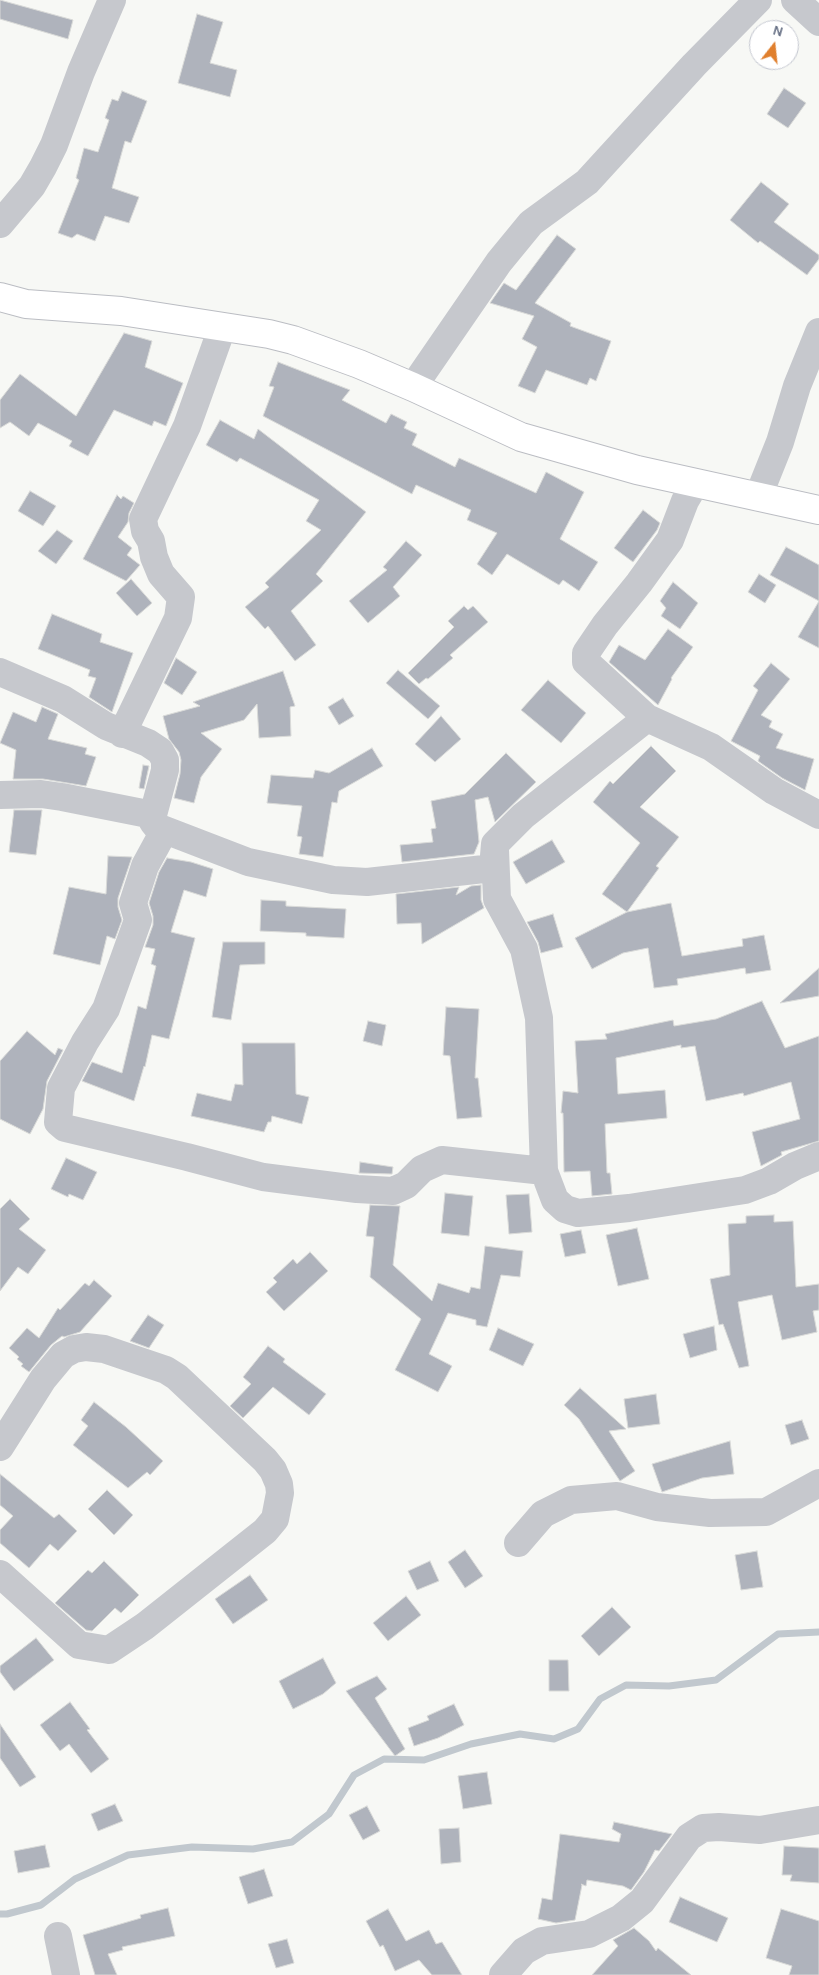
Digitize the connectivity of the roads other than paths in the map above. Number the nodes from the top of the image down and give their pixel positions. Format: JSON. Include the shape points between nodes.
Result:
{"nodes":[{"id":1,"x":112,"y":0,"type":"edge"},
{"id":2,"x":758,"y":0,"type":"edge"},
{"id":3,"x":795,"y":0,"type":"edge"},
{"id":4,"x":819,"y":22,"type":"edge"},
{"id":5,"x":0,"y":224,"type":"edge"},
{"id":6,"x":0,"y":297,"type":"edge"},
{"id":7,"x":222,"y":328,"type":"junction"},
{"id":8,"x":819,"y":332,"type":"edge"},
{"id":9,"x":413,"y":387,"type":"junction"},
{"id":10,"x":695,"y":484,"type":"junction"},
{"id":11,"x":758,"y":497,"type":"junction"},
{"id":12,"x":819,"y":510,"type":"edge"},
{"id":13,"x":0,"y":672,"type":"edge"},
{"id":14,"x":647,"y":718,"type":"junction"},
{"id":15,"x":122,"y":734,"type":"junction"},
{"id":16,"x":0,"y":795,"type":"edge"},
{"id":17,"x":819,"y":815,"type":"edge"},
{"id":18,"x":159,"y":823,"type":"junction"},
{"id":19,"x":495,"y":844,"type":"junction"},
{"id":20,"x":819,"y":1156,"type":"edge"},
{"id":21,"x":544,"y":1171,"type":"junction"},
{"id":22,"x":0,"y":1447,"type":"edge"},
{"id":23,"x":819,"y":1483,"type":"edge"},
{"id":24,"x":518,"y":1543,"type":"dead end"},
{"id":25,"x":0,"y":1574,"type":"edge"},
{"id":26,"x":819,"y":1820,"type":"edge"},
{"id":27,"x":58,"y":1936,"type":"dead end"},
{"id":28,"x":66,"y":1975,"type":"edge"},
{"id":29,"x":503,"y":1975,"type":"edge"}],
"edges":[{"from":1,"to":5,"type":"street","via":[[43,167],[32,186]]},
{"from":2,"to":9,"type":"street","via":[[587,182],[531,223],[499,262]]},
{"from":3,"to":4,"type":"street"},
{"from":6,"to":7,"type":"street","via":[[26,304],[121,311]]},
{"from":7,"to":9,"type":"street","via":[[293,340]]},
{"from":7,"to":15,"type":"street","via":[[186,426],[142,519],[161,574],[181,598],[178,618]]},
{"from":8,"to":11,"type":"street"},
{"from":9,"to":10,"type":"street","via":[[521,437]]},
{"from":10,"to":11,"type":"street"},
{"from":10,"to":14,"type":"street","via":[[670,540],[586,653],[586,662]]},
{"from":11,"to":12,"type":"street"},
{"from":13,"to":15,"type":"street","via":[[63,700]]},
{"from":14,"to":17,"type":"street","via":[[711,747],[774,791]]},
{"from":14,"to":19,"type":"street","via":[[523,816]]},
{"from":15,"to":18,"type":"street","via":[[154,747],[165,760]]},
{"from":16,"to":18,"type":"street","via":[[62,797]]},
{"from":18,"to":19,"type":"street","via":[[248,862],[333,880],[367,882],[493,868]]},
{"from":18,"to":21,"type":"street","via":[[133,902],[138,920],[106,1009],[62,1088],[58,1122],[65,1128],[263,1177],[357,1189],[393,1191],[406,1185],[422,1169],[442,1160]]},
{"from":19,"to":21,"type":"street","via":[[497,899],[524,949],[539,1018]]},
{"from":20,"to":21,"type":"street","via":[[745,1190],[578,1213],[565,1209],[555,1200]]},
{"from":22,"to":25,"type":"street","via":[[43,1379],[63,1355],[86,1347],[104,1349],[166,1370],[177,1378],[265,1460],[273,1470],[280,1493],[275,1519],[265,1532],[145,1626],[109,1650],[78,1645]]},
{"from":23,"to":24,"type":"street","via":[[766,1512],[710,1513],[656,1507],[617,1496],[571,1500],[543,1514]]},
{"from":26,"to":29,"type":"street","via":[[760,1830],[703,1828],[689,1837],[642,1901],[621,1918],[589,1934],[542,1941],[524,1951]]},
{"from":27,"to":28,"type":"street"}]}
